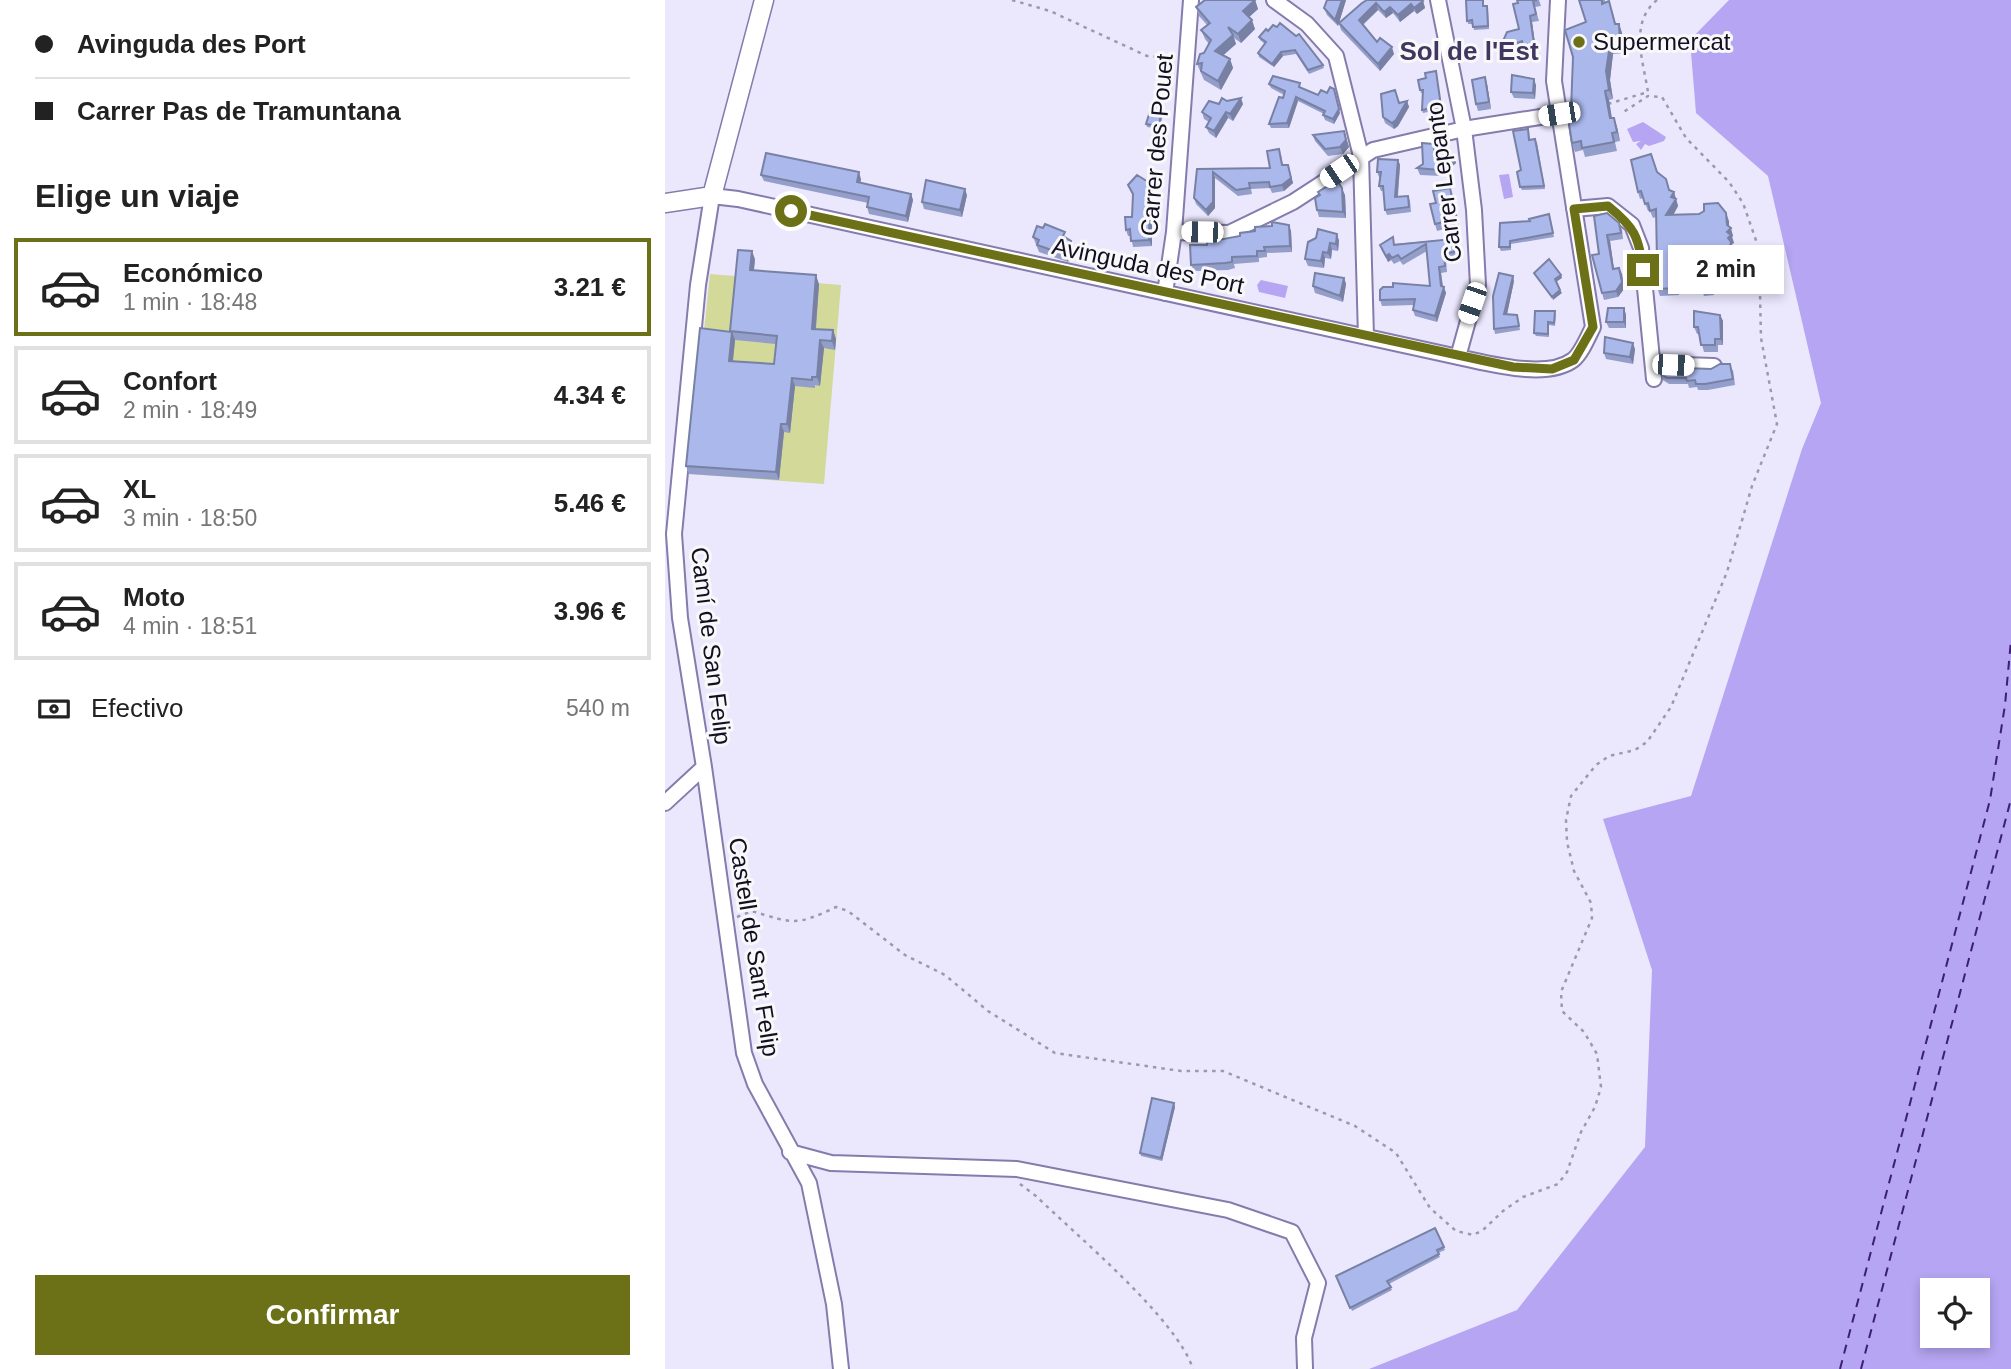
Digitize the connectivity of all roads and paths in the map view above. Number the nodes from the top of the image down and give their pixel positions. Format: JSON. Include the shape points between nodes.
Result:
{"nodes":[{"id":1,"x":764,"y":0,"type":"edge"},
{"id":2,"x":1012,"y":0,"type":"edge"},
{"id":3,"x":1191,"y":0,"type":"edge"},
{"id":4,"x":1274,"y":0,"type":"edge"},
{"id":5,"x":1438,"y":0,"type":"edge"},
{"id":6,"x":1558,"y":0,"type":"edge"},
{"id":7,"x":1657,"y":0,"type":"edge"},
{"id":8,"x":1187,"y":60,"type":"junction"},
{"id":9,"x":1597,"y":107,"type":"edge"},
{"id":10,"x":1622,"y":113,"type":"dead end"},
{"id":11,"x":1559,"y":114,"type":"junction"},
{"id":12,"x":1464,"y":129,"type":"junction"},
{"id":13,"x":1361,"y":156,"type":"junction"},
{"id":14,"x":712,"y":196,"type":"junction"},
{"id":15,"x":665,"y":203,"type":"edge"},
{"id":16,"x":1574,"y":209,"type":"junction"},
{"id":17,"x":1174,"y":232,"type":"junction"},
{"id":18,"x":1165,"y":293,"type":"junction"},
{"id":19,"x":1366,"y":337,"type":"junction"},
{"id":20,"x":1458,"y":357,"type":"junction"},
{"id":21,"x":1714,"y":366,"type":"edge"},
{"id":22,"x":704,"y":767,"type":"junction"},
{"id":23,"x":665,"y":803,"type":"edge"},
{"id":24,"x":728,"y":942,"type":"junction"},
{"id":25,"x":790,"y":1152,"type":"junction"},
{"id":26,"x":998,"y":1168,"type":"junction"},
{"id":27,"x":1305,"y":1368,"type":"edge"},
{"id":28,"x":841,"y":1369,"type":"edge"},
{"id":29,"x":1193,"y":1369,"type":"edge"}],
"edges":[{"from":1,"to":14,"type":"main road"},
{"from":2,"to":8,"type":"path","via":[[1050,11],[1147,56]]},
{"from":3,"to":8,"type":"street","name":"Carrer des Pouet"},
{"from":4,"to":13,"type":"street","via":[[1307,24],[1336,56]]},
{"from":5,"to":12,"type":"street","name":"Carrer Lepanto"},
{"from":6,"to":11,"type":"street","via":[[1554,81]]},
{"from":7,"to":9,"type":"path","via":[[1644,11],[1639,34],[1647,92]]},
{"from":8,"to":17,"type":"street","name":"Carrer des Pouet"},
{"from":10,"to":24,"type":"path","via":[[1648,96],[1662,97],[1686,138],[1743,203],[1759,249],[1761,338],[1777,424],[1752,486],[1727,572],[1671,706],[1647,742],[1596,765],[1571,796],[1567,842],[1574,872],[1591,903],[1591,918],[1561,992],[1562,1011],[1584,1031],[1597,1054],[1601,1087],[1558,1184],[1524,1197],[1473,1235],[1455,1231],[1430,1208],[1396,1153],[1355,1126],[1223,1071],[1181,1071],[1055,1053],[988,1011],[945,975],[905,955],[848,911],[836,907],[791,923],[752,911],[738,916]]},
{"from":11,"to":12,"type":"street"},
{"from":11,"to":16,"type":"street"},
{"from":12,"to":13,"type":"street"},
{"from":12,"to":20,"type":"street","name":"Carrer Lepanto","via":[[1478,285]]},
{"from":13,"to":17,"type":"street","via":[[1293,202],[1229,233]]},
{"from":13,"to":19,"type":"street"},
{"from":14,"to":15,"type":"main road"},
{"from":14,"to":18,"type":"street","name":"Avinguda des Port"},
{"from":14,"to":22,"type":"street","name":"Camí de San Felip","via":[[698,285],[674,534],[680,618]]},
{"from":16,"to":20,"type":"street","name":"Avinguda des Port","via":[[1593,327],[1574,360],[1552,369]]},
{"from":16,"to":21,"type":"street","via":[[1608,206],[1632,225],[1641,248],[1653,372]]},
{"from":17,"to":18,"type":"street","name":"Carrer des Pouet"},
{"from":18,"to":19,"type":"street","name":"Avinguda des Port"},
{"from":19,"to":20,"type":"street","name":"Avinguda des Port"},
{"from":22,"to":23,"type":"street"},
{"from":22,"to":24,"type":"street","name":"Castell de Sant Felip"},
{"from":24,"to":25,"type":"street","name":"Castell de Sant Felip","via":[[744,1053]]},
{"from":25,"to":26,"type":"street","via":[[831,1163]]},
{"from":25,"to":28,"type":"street","name":"Castell de Sant Felip","via":[[809,1183],[834,1304]]},
{"from":26,"to":27,"type":"street","via":[[1228,1210],[1292,1232],[1318,1283],[1304,1338]]},
{"from":26,"to":29,"type":"path","via":[[1036,1196],[1157,1313]]}]}
